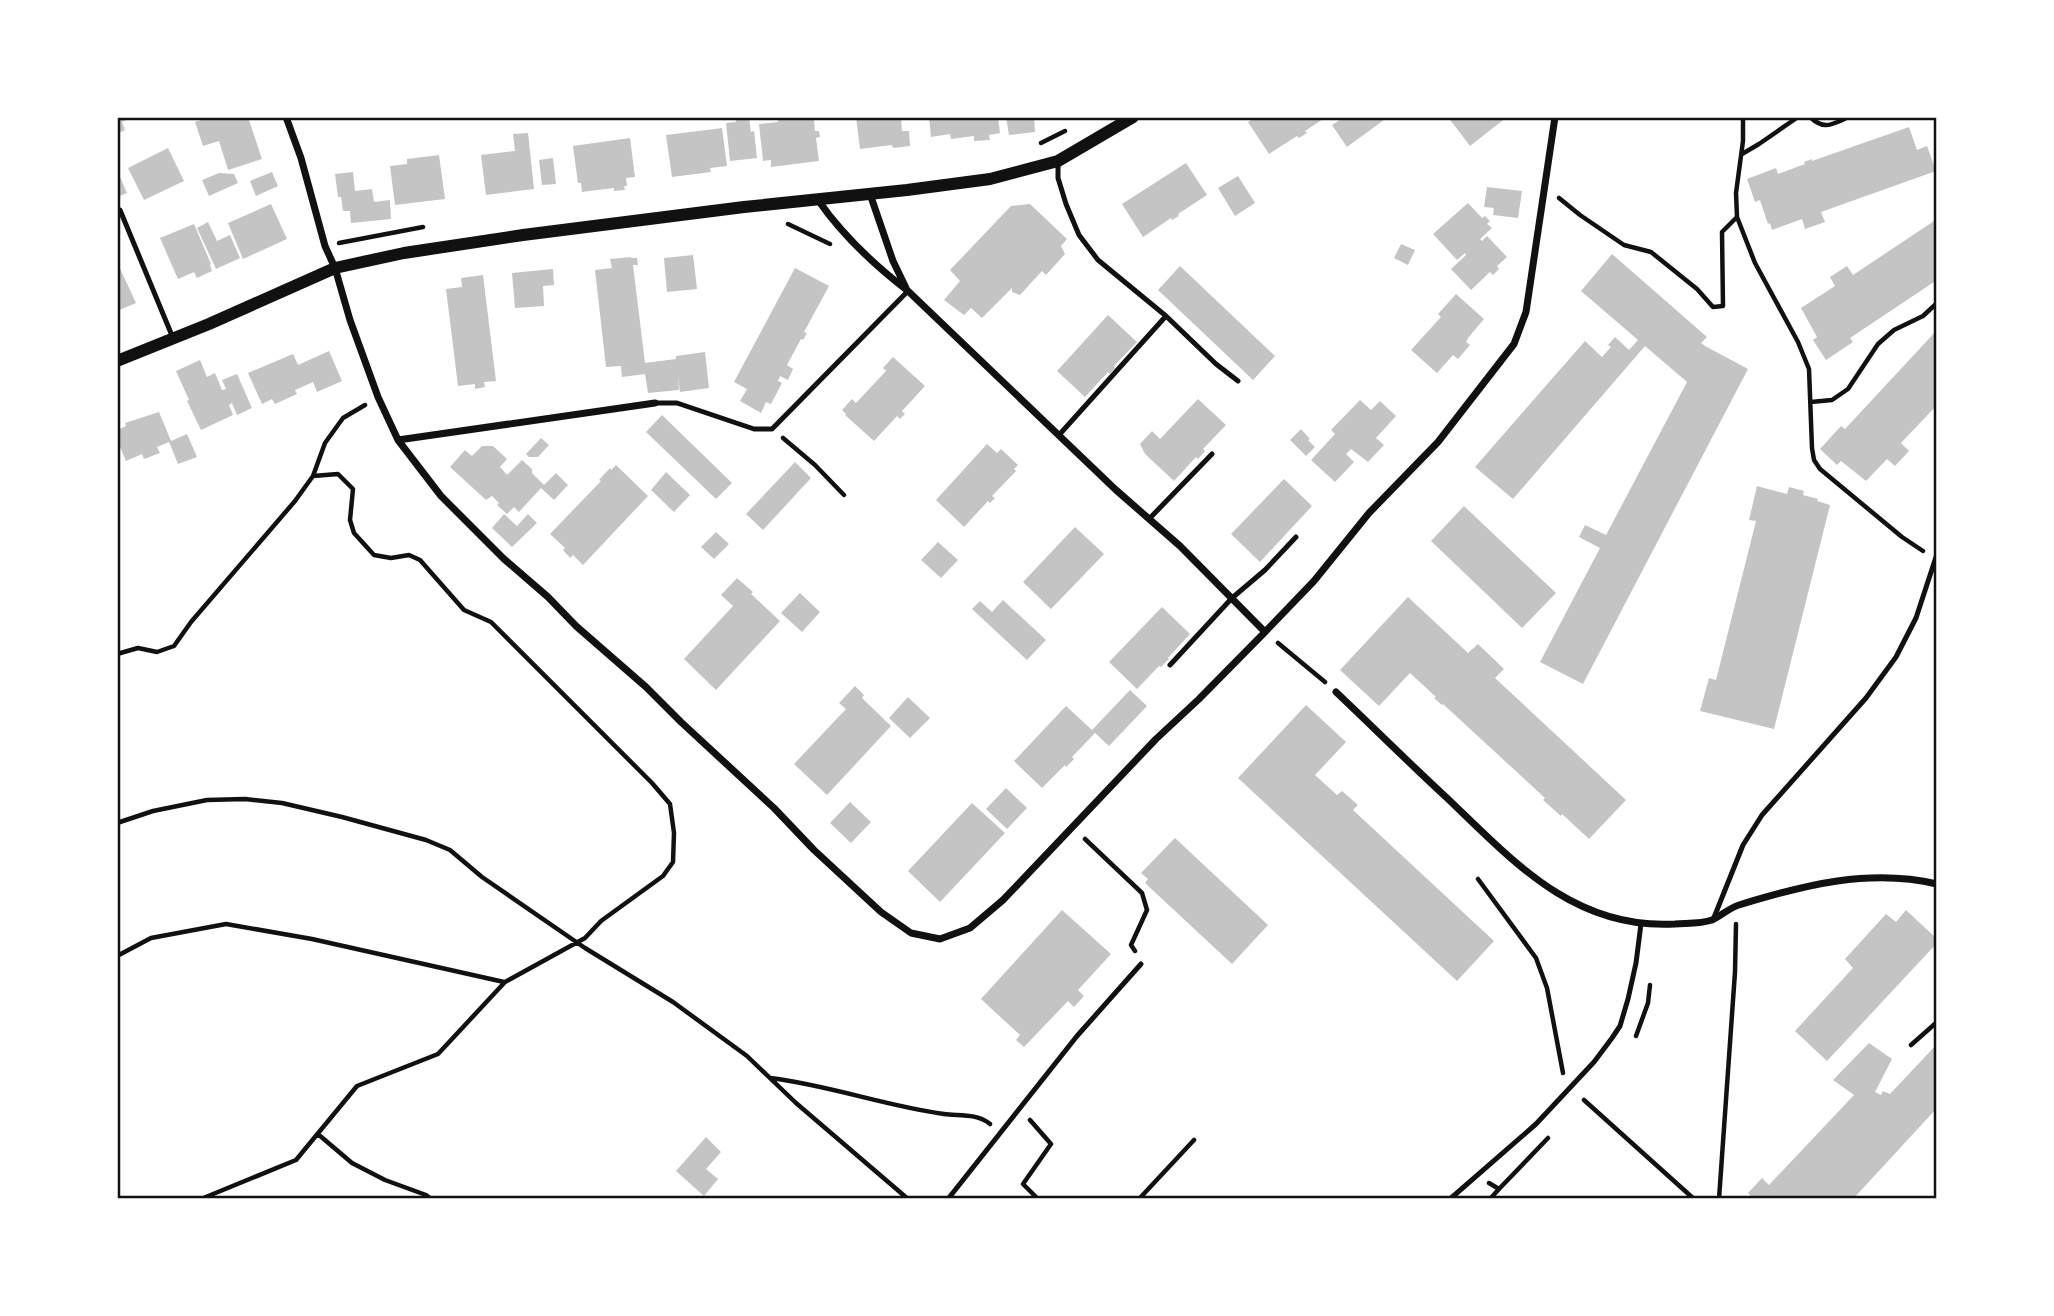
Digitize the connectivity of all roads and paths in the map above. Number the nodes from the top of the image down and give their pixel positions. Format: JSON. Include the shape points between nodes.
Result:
{"nodes":[{"id":1,"x":286,"y":117,"type":"edge"},
{"id":2,"x":1133,"y":117,"type":"edge"},
{"id":3,"x":1555,"y":117,"type":"edge"},
{"id":4,"x":1743,"y":117,"type":"edge"},
{"id":5,"x":1798,"y":117,"type":"edge"},
{"id":6,"x":1810,"y":117,"type":"edge"},
{"id":7,"x":1849,"y":117,"type":"edge"},
{"id":8,"x":1741,"y":154,"type":"junction"},
{"id":9,"x":1058,"y":161,"type":"junction"},
{"id":10,"x":1545,"y":185,"type":"junction"},
{"id":11,"x":870,"y":194,"type":"junction"},
{"id":12,"x":818,"y":200,"type":"junction"},
{"id":13,"x":120,"y":210,"type":"dead end"},
{"id":14,"x":1737,"y":217,"type":"junction"},
{"id":15,"x":781,"y":222,"type":"dead end"},
{"id":16,"x":835,"y":247,"type":"dead end"},
{"id":17,"x":335,"y":268,"type":"junction"},
{"id":18,"x":908,"y":291,"type":"junction"},
{"id":19,"x":1937,"y":303,"type":"edge"},
{"id":20,"x":1166,"y":316,"type":"junction"},
{"id":21,"x":173,"y":338,"type":"junction"},
{"id":22,"x":117,"y":361,"type":"edge"},
{"id":23,"x":1238,"y":381,"type":"dead end"},
{"id":24,"x":378,"y":397,"type":"junction"},
{"id":25,"x":1811,"y":402,"type":"junction"},
{"id":26,"x":655,"y":403,"type":"joint"},
{"id":27,"x":772,"y":429,"type":"junction"},
{"id":28,"x":1059,"y":435,"type":"junction"},
{"id":29,"x":398,"y":440,"type":"junction"},
{"id":30,"x":1212,"y":454,"type":"dead end"},
{"id":31,"x":313,"y":476,"type":"junction"},
{"id":32,"x":844,"y":495,"type":"dead end"},
{"id":33,"x":1149,"y":519,"type":"junction"},
{"id":34,"x":1296,"y":537,"type":"dead end"},
{"id":35,"x":1936,"y":556,"type":"edge"},
{"id":36,"x":1232,"y":598,"type":"junction"},
{"id":37,"x":1265,"y":632,"type":"junction"},
{"id":38,"x":117,"y":654,"type":"edge"},
{"id":39,"x":1170,"y":665,"type":"dead end"},
{"id":40,"x":1336,"y":692,"type":"joint"},
{"id":41,"x":117,"y":823,"type":"edge"},
{"id":42,"x":1072,"y":826,"type":"junction"},
{"id":43,"x":1478,"y":879,"type":"dead end"},
{"id":44,"x":1937,"y":884,"type":"edge"},
{"id":45,"x":1736,"y":906,"type":"junction"},
{"id":46,"x":1713,"y":920,"type":"junction"},
{"id":47,"x":1641,"y":923,"type":"junction"},
{"id":48,"x":577,"y":942,"type":"junction"},
{"id":49,"x":117,"y":956,"type":"edge"},
{"id":50,"x":1141,"y":964,"type":"joint"},
{"id":51,"x":505,"y":982,"type":"junction"},
{"id":52,"x":1937,"y":1022,"type":"edge"},
{"id":53,"x":1910,"y":1045,"type":"dead end"},
{"id":54,"x":769,"y":1077,"type":"junction"},
{"id":55,"x":1567,"y":1091,"type":"junction"},
{"id":56,"x":1584,"y":1100,"type":"dead end"},
{"id":57,"x":1019,"y":1108,"type":"junction"},
{"id":58,"x":999,"y":1133,"type":"junction"},
{"id":59,"x":319,"y":1135,"type":"junction"},
{"id":60,"x":1194,"y":1140,"type":"dead end"},
{"id":61,"x":201,"y":1199,"type":"edge"},
{"id":62,"x":431,"y":1199,"type":"edge"},
{"id":63,"x":908,"y":1199,"type":"edge"},
{"id":64,"x":948,"y":1199,"type":"edge"},
{"id":65,"x":1038,"y":1199,"type":"edge"},
{"id":66,"x":1139,"y":1199,"type":"edge"},
{"id":67,"x":1450,"y":1199,"type":"edge"},
{"id":68,"x":1693,"y":1199,"type":"edge"},
{"id":69,"x":1719,"y":1199,"type":"edge"}],
"edges":[{"from":1,"to":17,"type":"street"},
{"from":2,"to":9,"type":"street"},
{"from":3,"to":10,"type":"street"},
{"from":4,"to":8,"type":"path"},
{"from":5,"to":8,"type":"path"},
{"from":6,"to":7,"type":"path","via":[[1826,126]]},
{"from":8,"to":14,"type":"path"},
{"from":9,"to":11,"type":"street","via":[[990,178]]},
{"from":9,"to":20,"type":"lane","via":[[1058,178],[1079,235],[1098,260]]},
{"from":10,"to":14,"type":"path","via":[[1624,245],[1651,252],[1713,307],[1723,306],[1722,232]]},
{"from":10,"to":37,"type":"street","via":[[1526,312],[1514,344],[1438,442]]},
{"from":11,"to":12,"type":"street"},
{"from":11,"to":18,"type":"street"},
{"from":12,"to":17,"type":"street","via":[[523,235]]},
{"from":12,"to":18,"type":"street","via":[[852,243]]},
{"from":13,"to":21,"type":"lane"},
{"from":14,"to":25,"type":"path","via":[[1755,264],[1809,369]]},
{"from":15,"to":16,"type":"path"},
{"from":17,"to":21,"type":"street"},
{"from":17,"to":24,"type":"street"},
{"from":18,"to":27,"type":"lane"},
{"from":18,"to":28,"type":"street"},
{"from":19,"to":25,"type":"path","via":[[1878,344],[1848,389],[1832,400]]},
{"from":20,"to":23,"type":"lane"},
{"from":20,"to":28,"type":"lane"},
{"from":21,"to":22,"type":"street"},
{"from":24,"to":29,"type":"street"},
{"from":24,"to":31,"type":"path","via":[[343,418],[325,443]]},
{"from":25,"to":35,"type":"path","via":[[1812,448],[1820,469],[1902,537]]},
{"from":26,"to":27,"type":"lane","via":[[677,403],[754,429]]},
{"from":26,"to":29,"type":"street"},
{"from":27,"to":32,"type":"path"},
{"from":28,"to":33,"type":"street"},
{"from":29,"to":42,"type":"street","via":[[441,496],[504,559],[646,687],[881,912],[911,933],[940,939],[970,928],[1003,900]]},
{"from":30,"to":33,"type":"lane"},
{"from":31,"to":38,"type":"path","via":[[174,646],[157,652],[138,648]]},
{"from":31,"to":48,"type":"path","via":[[338,474],[353,489],[350,520],[354,533],[374,555],[409,555],[420,560],[464,610],[491,622],[670,804],[673,862],[663,876]]},
{"from":33,"to":36,"type":"street"},
{"from":34,"to":36,"type":"lane"},
{"from":35,"to":46,"type":"lane","via":[[1919,610],[1896,657],[1866,698],[1762,815],[1743,845]]},
{"from":36,"to":37,"type":"street"},
{"from":36,"to":39,"type":"lane"},
{"from":37,"to":40,"type":"path"},
{"from":37,"to":42,"type":"street"},
{"from":40,"to":47,"type":"street","via":[[1503,852],[1550,890],[1585,909]]},
{"from":41,"to":48,"type":"path","via":[[207,800],[282,803],[342,817],[450,850]]},
{"from":42,"to":50,"type":"path","via":[[1142,893],[1147,910],[1131,945]]},
{"from":43,"to":55,"type":"path","via":[[1535,958],[1547,988]]},
{"from":44,"to":45,"type":"street","via":[[1892,877],[1836,880]]},
{"from":45,"to":46,"type":"street"},
{"from":45,"to":69,"type":"path"},
{"from":46,"to":47,"type":"street"},
{"from":47,"to":55,"type":"lane","via":[[1620,1026]]},
{"from":48,"to":51,"type":"path"},
{"from":48,"to":54,"type":"path","via":[[673,1002]]},
{"from":49,"to":51,"type":"path","via":[[151,938],[226,924]]},
{"from":50,"to":57,"type":"lane"},
{"from":51,"to":59,"type":"path","via":[[438,1054],[357,1086]]},
{"from":52,"to":53,"type":"path"},
{"from":54,"to":58,"type":"path","via":[[982,1118]]},
{"from":54,"to":63,"type":"path"},
{"from":55,"to":67,"type":"lane"},
{"from":56,"to":68,"type":"path"},
{"from":57,"to":58,"type":"lane"},
{"from":57,"to":65,"type":"path","via":[[1051,1144],[1023,1185]]},
{"from":58,"to":64,"type":"lane"},
{"from":59,"to":61,"type":"path","via":[[296,1160]]},
{"from":59,"to":62,"type":"path","via":[[352,1163]]},
{"from":60,"to":66,"type":"path"}]}
